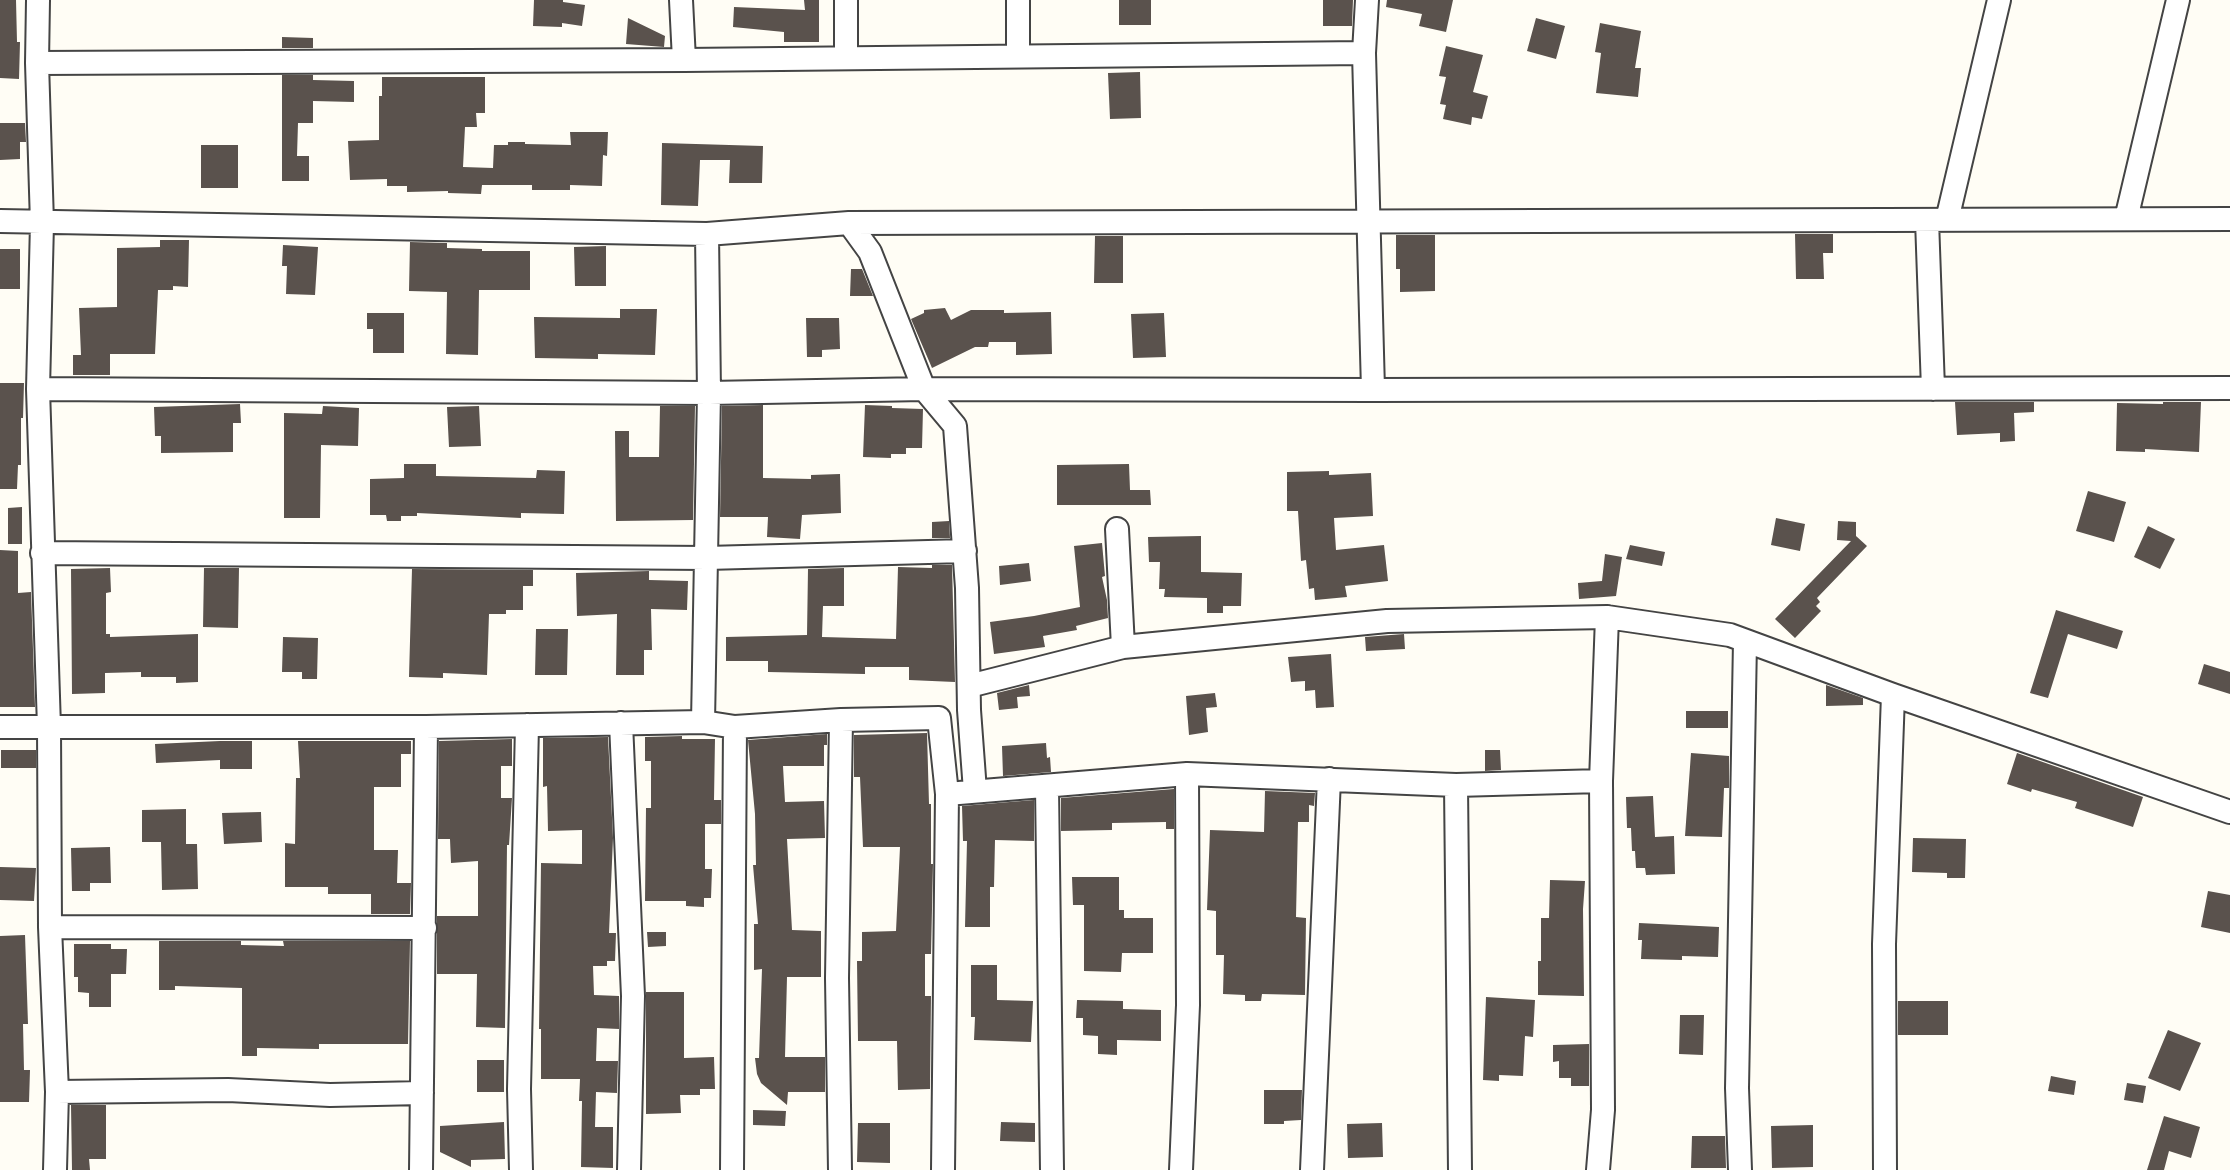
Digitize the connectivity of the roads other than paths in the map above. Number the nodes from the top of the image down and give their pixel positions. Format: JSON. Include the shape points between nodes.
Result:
{"nodes":[{"id":1,"x":38,"y":0,"type":"edge"},
{"id":2,"x":681,"y":0,"type":"edge"},
{"id":3,"x":846,"y":0,"type":"edge"},
{"id":4,"x":1018,"y":0,"type":"edge"},
{"id":5,"x":1367,"y":0,"type":"edge"},
{"id":6,"x":1999,"y":0,"type":"edge"},
{"id":7,"x":2178,"y":0,"type":"edge"},
{"id":8,"x":1364,"y":53,"type":"junction"},
{"id":9,"x":1017,"y":56,"type":"junction"},
{"id":10,"x":846,"y":58,"type":"junction"},
{"id":11,"x":684,"y":60,"type":"junction"},
{"id":12,"x":37,"y":63,"type":"junction"},
{"id":13,"x":2126,"y":219,"type":"junction"},
{"id":14,"x":2230,"y":219,"type":"edge"},
{"id":15,"x":1937,"y":220,"type":"junction"},
{"id":16,"x":0,"y":221,"type":"edge"},
{"id":17,"x":1369,"y":222,"type":"junction"},
{"id":18,"x":42,"y":223,"type":"junction"},
{"id":19,"x":849,"y":223,"type":"junction"},
{"id":20,"x":707,"y":234,"type":"junction"},
{"id":21,"x":2230,"y":388,"type":"edge"},
{"id":22,"x":38,"y":389,"type":"junction"},
{"id":23,"x":924,"y":389,"type":"junction"},
{"id":24,"x":1933,"y":389,"type":"junction"},
{"id":25,"x":1373,"y":390,"type":"junction"},
{"id":26,"x":709,"y":393,"type":"junction"},
{"id":27,"x":1117,"y":529,"type":"dead end"},
{"id":28,"x":964,"y":551,"type":"junction"},
{"id":29,"x":42,"y":553,"type":"junction"},
{"id":30,"x":707,"y":558,"type":"junction"},
{"id":31,"x":1607,"y":618,"type":"junction"},
{"id":32,"x":1745,"y":641,"type":"junction"},
{"id":33,"x":1123,"y":647,"type":"junction"},
{"id":34,"x":969,"y":686,"type":"junction"},
{"id":35,"x":1893,"y":695,"type":"junction"},
{"id":36,"x":841,"y":720,"type":"junction"},
{"id":37,"x":703,"y":722,"type":"junction"},
{"id":38,"x":621,"y":723,"type":"junction"},
{"id":39,"x":527,"y":725,"type":"junction"},
{"id":40,"x":0,"y":727,"type":"edge"},
{"id":41,"x":48,"y":727,"type":"junction"},
{"id":42,"x":426,"y":727,"type":"junction"},
{"id":43,"x":735,"y":727,"type":"junction"},
{"id":44,"x":1187,"y":774,"type":"junction"},
{"id":45,"x":1329,"y":779,"type":"junction"},
{"id":46,"x":1601,"y":781,"type":"junction"},
{"id":47,"x":1456,"y":785,"type":"junction"},
{"id":48,"x":1047,"y":787,"type":"junction"},
{"id":49,"x":975,"y":791,"type":"junction"},
{"id":50,"x":947,"y":794,"type":"junction"},
{"id":51,"x":2230,"y":812,"type":"edge"},
{"id":52,"x":50,"y":927,"type":"junction"},
{"id":53,"x":425,"y":928,"type":"junction"},
{"id":54,"x":57,"y":1092,"type":"junction"},
{"id":55,"x":422,"y":1094,"type":"junction"},
{"id":56,"x":55,"y":1170,"type":"edge"},
{"id":57,"x":421,"y":1170,"type":"edge"},
{"id":58,"x":522,"y":1170,"type":"edge"},
{"id":59,"x":629,"y":1170,"type":"edge"},
{"id":60,"x":732,"y":1170,"type":"edge"},
{"id":61,"x":840,"y":1170,"type":"edge"},
{"id":62,"x":943,"y":1170,"type":"edge"},
{"id":63,"x":1052,"y":1170,"type":"edge"},
{"id":64,"x":1181,"y":1170,"type":"edge"},
{"id":65,"x":1312,"y":1170,"type":"edge"},
{"id":66,"x":1460,"y":1170,"type":"edge"},
{"id":67,"x":1598,"y":1170,"type":"edge"},
{"id":68,"x":1740,"y":1170,"type":"edge"},
{"id":69,"x":1885,"y":1170,"type":"edge"}],
"edges":[{"from":1,"to":12,"type":"street"},
{"from":2,"to":11,"type":"street"},
{"from":3,"to":10,"type":"street"},
{"from":4,"to":9,"type":"street"},
{"from":5,"to":8,"type":"street"},
{"from":6,"to":15,"type":"street"},
{"from":7,"to":13,"type":"street"},
{"from":8,"to":9,"type":"street"},
{"from":8,"to":17,"type":"street"},
{"from":9,"to":10,"type":"street"},
{"from":10,"to":11,"type":"street"},
{"from":11,"to":12,"type":"street"},
{"from":12,"to":18,"type":"street"},
{"from":13,"to":14,"type":"street"},
{"from":13,"to":15,"type":"street"},
{"from":15,"to":17,"type":"street"},
{"from":15,"to":24,"type":"street"},
{"from":16,"to":18,"type":"street"},
{"from":17,"to":19,"type":"street"},
{"from":17,"to":25,"type":"street"},
{"from":18,"to":20,"type":"street"},
{"from":18,"to":22,"type":"street"},
{"from":19,"to":20,"type":"street"},
{"from":19,"to":23,"type":"street","via":[[870,252]]},
{"from":20,"to":26,"type":"street"},
{"from":21,"to":24,"type":"street"},
{"from":22,"to":26,"type":"street"},
{"from":22,"to":29,"type":"street"},
{"from":23,"to":25,"type":"street"},
{"from":23,"to":26,"type":"street"},
{"from":23,"to":28,"type":"street","via":[[955,426]]},
{"from":24,"to":25,"type":"street"},
{"from":26,"to":30,"type":"street"},
{"from":27,"to":33,"type":"street"},
{"from":28,"to":30,"type":"street"},
{"from":28,"to":34,"type":"street"},
{"from":29,"to":30,"type":"street"},
{"from":29,"to":41,"type":"street"},
{"from":30,"to":37,"type":"street"},
{"from":31,"to":32,"type":"street","via":[[1730,635]]},
{"from":31,"to":33,"type":"street","via":[[1387,621]]},
{"from":31,"to":46,"type":"street"},
{"from":32,"to":35,"type":"street"},
{"from":32,"to":68,"type":"street","via":[[1737,1088]]},
{"from":33,"to":34,"type":"street"},
{"from":34,"to":49,"type":"street"},
{"from":35,"to":51,"type":"street"},
{"from":35,"to":69,"type":"street","via":[[1884,944]]},
{"from":36,"to":43,"type":"street"},
{"from":36,"to":50,"type":"street","via":[[939,718]]},
{"from":36,"to":61,"type":"street","via":[[837,978]]},
{"from":37,"to":38,"type":"street"},
{"from":37,"to":43,"type":"street"},
{"from":38,"to":39,"type":"street"},
{"from":38,"to":59,"type":"street","via":[[633,996]]},
{"from":39,"to":42,"type":"street"},
{"from":39,"to":58,"type":"street","via":[[519,1089]]},
{"from":40,"to":41,"type":"street"},
{"from":41,"to":42,"type":"street"},
{"from":41,"to":52,"type":"street"},
{"from":42,"to":53,"type":"street"},
{"from":43,"to":60,"type":"street"},
{"from":44,"to":45,"type":"street"},
{"from":44,"to":48,"type":"street"},
{"from":44,"to":64,"type":"street","via":[[1188,1005]]},
{"from":45,"to":47,"type":"street"},
{"from":45,"to":65,"type":"street"},
{"from":46,"to":47,"type":"street"},
{"from":46,"to":67,"type":"street","via":[[1603,1110]]},
{"from":47,"to":66,"type":"street"},
{"from":48,"to":49,"type":"street"},
{"from":48,"to":63,"type":"street"},
{"from":49,"to":50,"type":"street"},
{"from":50,"to":62,"type":"street"},
{"from":52,"to":53,"type":"street"},
{"from":52,"to":54,"type":"street"},
{"from":53,"to":55,"type":"street"},
{"from":54,"to":55,"type":"street"},
{"from":54,"to":56,"type":"street"},
{"from":55,"to":57,"type":"street"}]}
